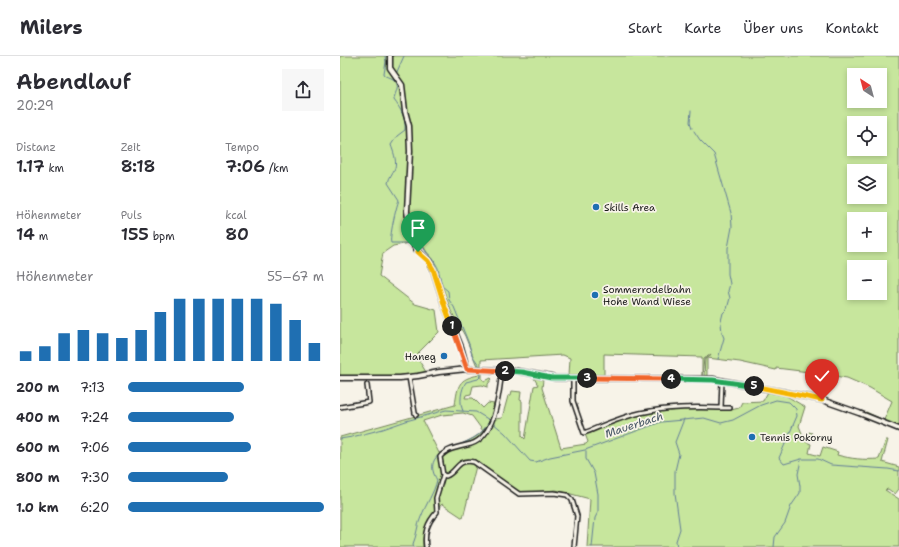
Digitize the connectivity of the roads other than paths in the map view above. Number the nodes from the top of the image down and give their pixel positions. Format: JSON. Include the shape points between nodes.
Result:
{"nodes":[{"id":1,"x":390,"y":56,"type":"edge"},
{"id":2,"x":467,"y":369,"type":"junction"},
{"id":3,"x":502,"y":371,"type":"junction"},
{"id":4,"x":409,"y":377,"type":"junction"},
{"id":5,"x":340,"y":378,"type":"edge"},
{"id":6,"x":573,"y":378,"type":"junction"},
{"id":7,"x":722,"y":380,"type":"junction"},
{"id":8,"x":367,"y":385,"type":"dead end"},
{"id":9,"x":340,"y":407,"type":"edge"},
{"id":10,"x":721,"y":408,"type":"junction"},
{"id":11,"x":730,"y":408,"type":"dead end"},
{"id":12,"x":416,"y":415,"type":"dead end"},
{"id":13,"x":899,"y":429,"type":"edge"},
{"id":14,"x":443,"y":475,"type":"junction"},
{"id":15,"x":426,"y":547,"type":"edge"},
{"id":16,"x":574,"y":547,"type":"edge"}],
"edges":[{"from":1,"to":2,"type":"main road","via":[[390,68],[402,87],[409,126],[407,211],[412,241],[433,269]]},
{"from":2,"to":3,"type":"main road"},
{"from":2,"to":4,"type":"main road"},
{"from":3,"to":6,"type":"main road","via":[[551,378]]},
{"from":3,"to":14,"type":"street","via":[[490,425],[475,442],[445,453],[440,458]]},
{"from":4,"to":5,"type":"main road"},
{"from":4,"to":12,"type":"street"},
{"from":6,"to":7,"type":"main road"},
{"from":6,"to":10,"type":"street","via":[[573,401],[584,433],[639,413],[683,407]]},
{"from":7,"to":10,"type":"street"},
{"from":7,"to":13,"type":"main road","via":[[822,400]]},
{"from":8,"to":9,"type":"street","via":[[369,402]]},
{"from":10,"to":11,"type":"street"},
{"from":14,"to":15,"type":"street","via":[[436,498],[437,512],[430,520],[425,539]]},
{"from":14,"to":16,"type":"street","via":[[449,475],[455,467],[468,461],[474,462],[519,494],[567,495],[572,500],[577,516]]}]}
